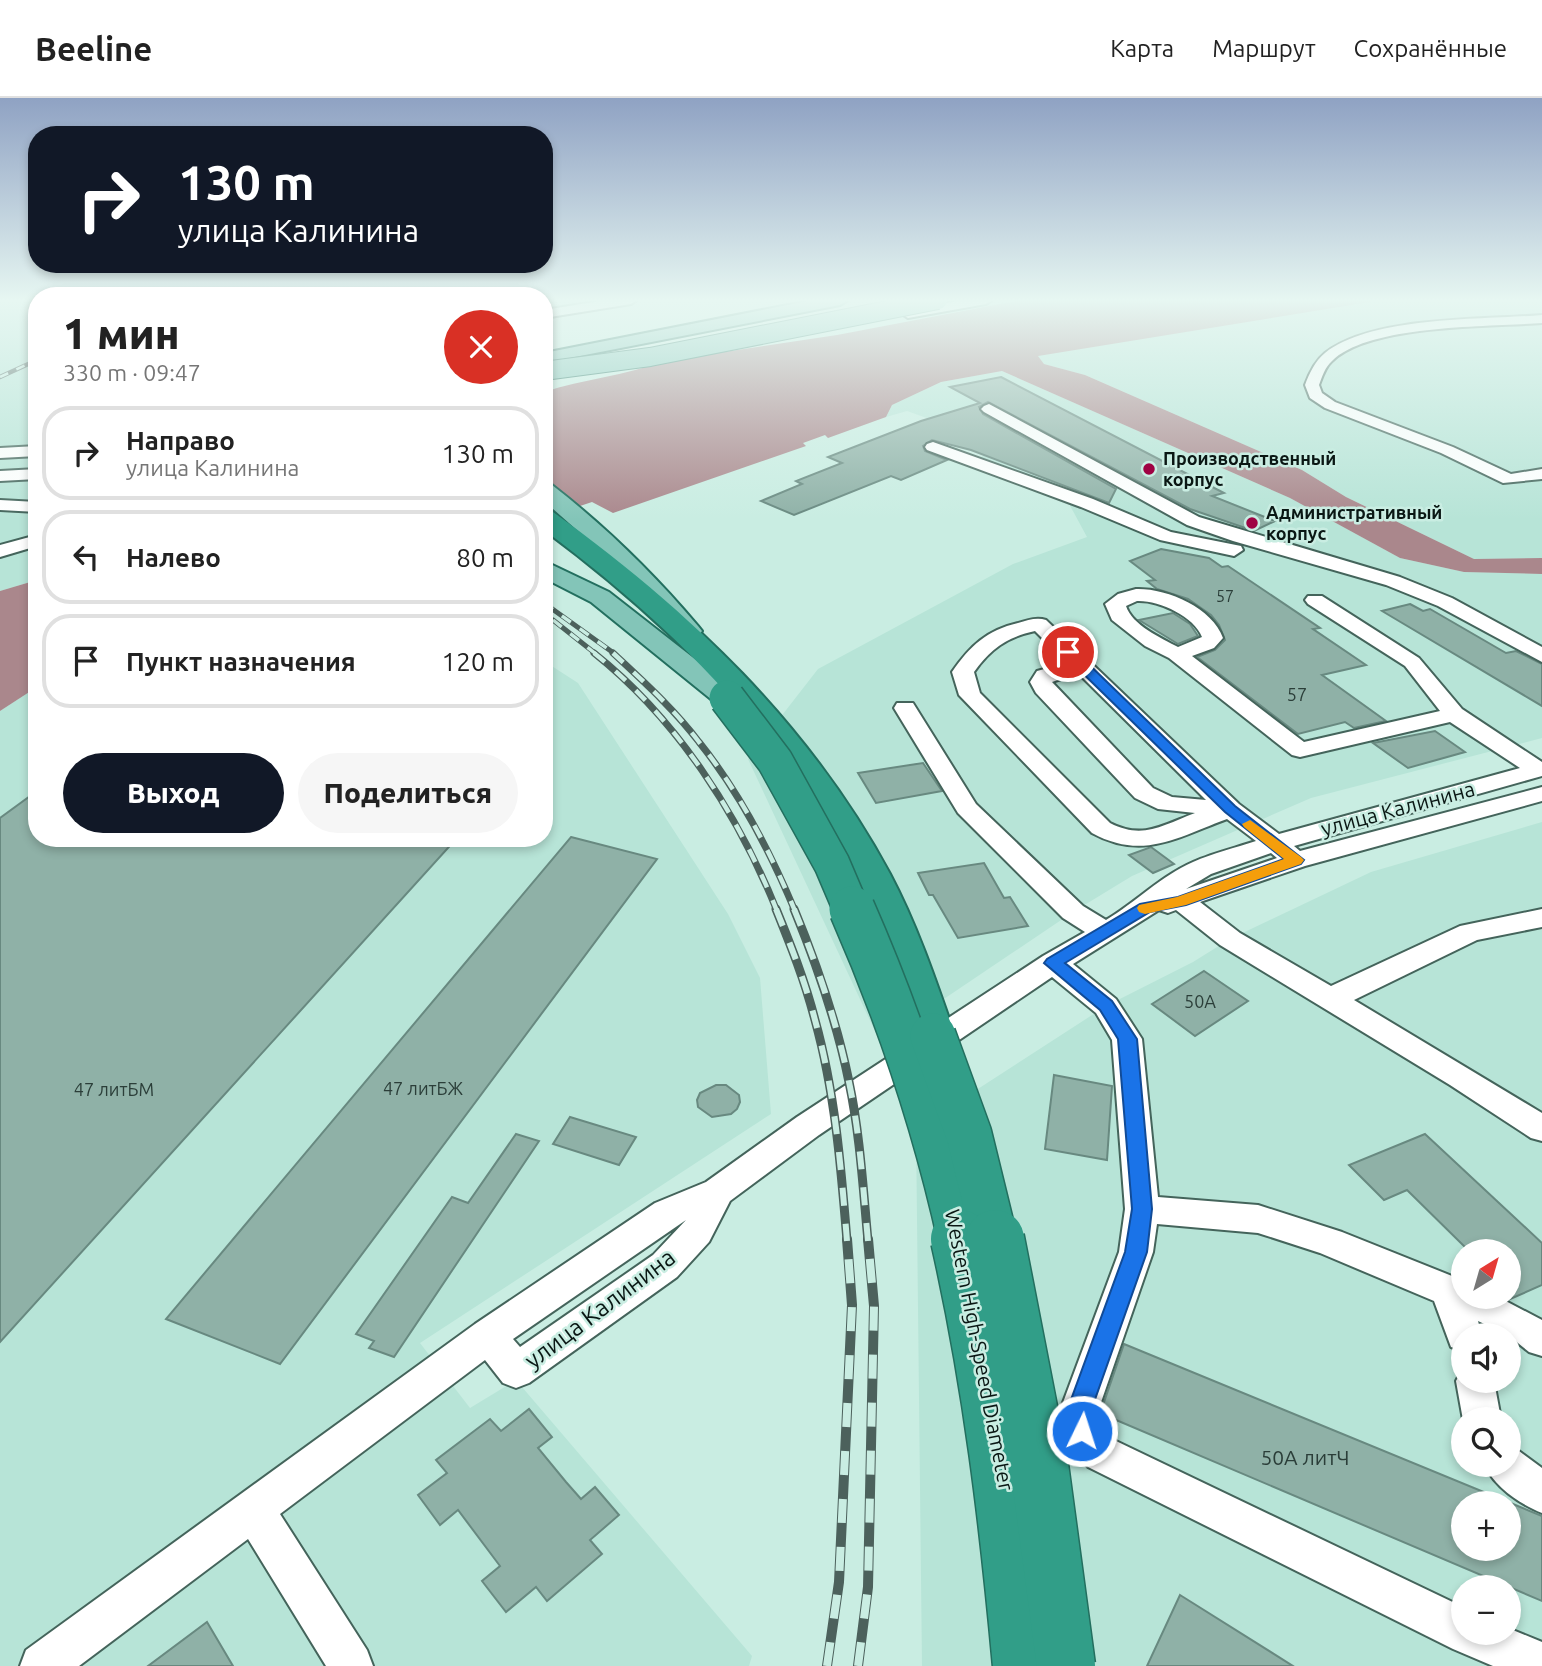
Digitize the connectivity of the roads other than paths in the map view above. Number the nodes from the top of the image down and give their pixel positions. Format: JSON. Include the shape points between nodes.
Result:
{"nodes":[{"id":1,"x":1317,"y":373,"type":"edge"},
{"id":2,"x":989,"y":409,"type":"dead end"},
{"id":3,"x":933,"y":447,"type":"dead end"},
{"id":4,"x":28,"y":452,"type":"edge"},
{"id":5,"x":0,"y":453,"type":"edge"},
{"id":6,"x":28,"y":474,"type":"edge"},
{"id":7,"x":1542,"y":474,"type":"edge"},
{"id":8,"x":0,"y":476,"type":"edge"},
{"id":9,"x":553,"y":497,"type":"edge"},
{"id":10,"x":0,"y":505,"type":"edge"},
{"id":11,"x":28,"y":507,"type":"edge"},
{"id":12,"x":553,"y":524,"type":"edge"},
{"id":13,"x":28,"y":543,"type":"edge"},
{"id":14,"x":553,"y":545,"type":"edge"},
{"id":15,"x":0,"y":551,"type":"edge"},
{"id":16,"x":553,"y":573,"type":"edge"},
{"id":17,"x":1393,"y":581,"type":"junction"},
{"id":18,"x":1315,"y":600,"type":"dead end"},
{"id":19,"x":1176,"y":654,"type":"dead end"},
{"id":20,"x":1542,"y":656,"type":"edge"},
{"id":21,"x":1083,"y":666,"type":"junction"},
{"id":22,"x":717,"y":675,"type":"junction"},
{"id":23,"x":905,"y":708,"type":"dead end"},
{"id":24,"x":1454,"y":714,"type":"junction"},
{"id":25,"x":1541,"y":778,"type":"edge"},
{"id":26,"x":1230,"y":809,"type":"junction"},
{"id":27,"x":1275,"y":843,"type":"junction"},
{"id":28,"x":1296,"y":860,"type":"junction"},
{"id":29,"x":1181,"y":901,"type":"junction"},
{"id":30,"x":1146,"y":908,"type":"junction"},
{"id":31,"x":1542,"y":918,"type":"edge"},
{"id":32,"x":1104,"y":932,"type":"junction"},
{"id":33,"x":1053,"y":963,"type":"junction"},
{"id":34,"x":1330,"y":999,"type":"junction"},
{"id":35,"x":1542,"y":1129,"type":"edge"},
{"id":36,"x":718,"y":1192,"type":"joint"},
{"id":37,"x":1142,"y":1209,"type":"junction"},
{"id":38,"x":1449,"y":1291,"type":"junction"},
{"id":39,"x":1460,"y":1323,"type":"edge"},
{"id":40,"x":1542,"y":1340,"type":"edge"},
{"id":41,"x":1521,"y":1477,"type":"edge"},
{"id":42,"x":1542,"y":1493,"type":"edge"},
{"id":43,"x":253,"y":1509,"type":"junction"},
{"id":44,"x":1451,"y":1624,"type":"edge"},
{"id":45,"x":1496,"y":1645,"type":"edge"},
{"id":46,"x":1542,"y":1665,"type":"edge"},
{"id":47,"x":42,"y":1666,"type":"edge"},
{"id":48,"x":351,"y":1666,"type":"edge"},
{"id":49,"x":1022,"y":1666,"type":"edge"},
{"id":50,"x":1066,"y":1666,"type":"edge"}],
"edges":[{"from":1,"to":7,"type":"street","via":[[1312,385],[1315,395],[1330,405],[1509,479]]},
{"from":2,"to":17,"type":"street","via":[[1193,521]]},
{"from":3,"to":17,"type":"street","via":[[1167,536]]},
{"from":4,"to":5,"type":"street"},
{"from":6,"to":8,"type":"street"},
{"from":9,"to":22,"type":"main road","via":[[657,593]]},
{"from":10,"to":11,"type":"street"},
{"from":12,"to":22,"type":"highway","name":"Western High-Speed Diameter","via":[[618,572]]},
{"from":13,"to":15,"type":"street"},
{"from":14,"to":22,"type":"highway","name":"Western High-Speed Diameter"},
{"from":16,"to":22,"type":"main road","via":[[600,597]]},
{"from":17,"to":20,"type":"street","via":[[1445,602]]},
{"from":18,"to":24,"type":"street","via":[[1412,662]]},
{"from":19,"to":24,"type":"street","via":[[1300,750]]},
{"from":21,"to":26,"type":"street"},
{"from":21,"to":26,"type":"street","via":[[1045,676],[1041,681],[1044,688],[1144,793],[1167,804]]},
{"from":21,"to":26,"type":"street","via":[[1039,624],[1004,631],[978,651],[963,672],[970,695],[1101,828],[1134,840],[1153,838]]},
{"from":22,"to":49,"type":"highway","name":"Western High-Speed Diameter","bridge":true,"via":[[775,759],[852,906],[926,1105],[964,1251],[995,1413],[1014,1547]]},
{"from":22,"to":50,"type":"highway","name":"Western High-Speed Diameter","bridge":true,"via":[[795,752],[860,854],[917,987],[968,1133],[997,1250],[1053,1545]]},
{"from":23,"to":32,"type":"street","via":[[967,808],[1073,912]]},
{"from":24,"to":25,"type":"street"},
{"from":25,"to":27,"type":"street","name":"улица Калинина"},
{"from":25,"to":28,"type":"street","name":"улица Калинина"},
{"from":26,"to":27,"type":"street"},
{"from":27,"to":28,"type":"street"},
{"from":27,"to":30,"type":"street","name":"улица Калинина","via":[[1202,868],[1166,889]]},
{"from":28,"to":29,"type":"street","name":"улица Калинина"},
{"from":29,"to":30,"type":"street","name":"улица Калинина"},
{"from":29,"to":34,"type":"street","via":[[1230,939]]},
{"from":30,"to":32,"type":"street","name":"улица Калинина"},
{"from":31,"to":34,"type":"street","via":[[1470,932]]},
{"from":32,"to":33,"type":"street","name":"улица Калинина"},
{"from":33,"to":36,"type":"street","name":"улица Калинина","via":[[808,1126]]},
{"from":33,"to":37,"type":"street","via":[[1106,1006],[1128,1039]]},
{"from":34,"to":35,"type":"street"},
{"from":36,"to":43,"type":"street","name":"улица Калинина","via":[[697,1232],[665,1266],[516,1371],[488,1336]]},
{"from":37,"to":38,"type":"street","via":[[1258,1219],[1330,1242]]},
{"from":37,"to":44,"type":"street","via":[[1136,1252],[1080,1408],[1082,1431],[1102,1454]]},
{"from":38,"to":39,"type":"street"},
{"from":38,"to":40,"type":"street","via":[[1514,1321]]},
{"from":41,"to":42,"type":"street"},
{"from":43,"to":47,"type":"street"},
{"from":43,"to":48,"type":"street"},
{"from":45,"to":46,"type":"street"}]}
